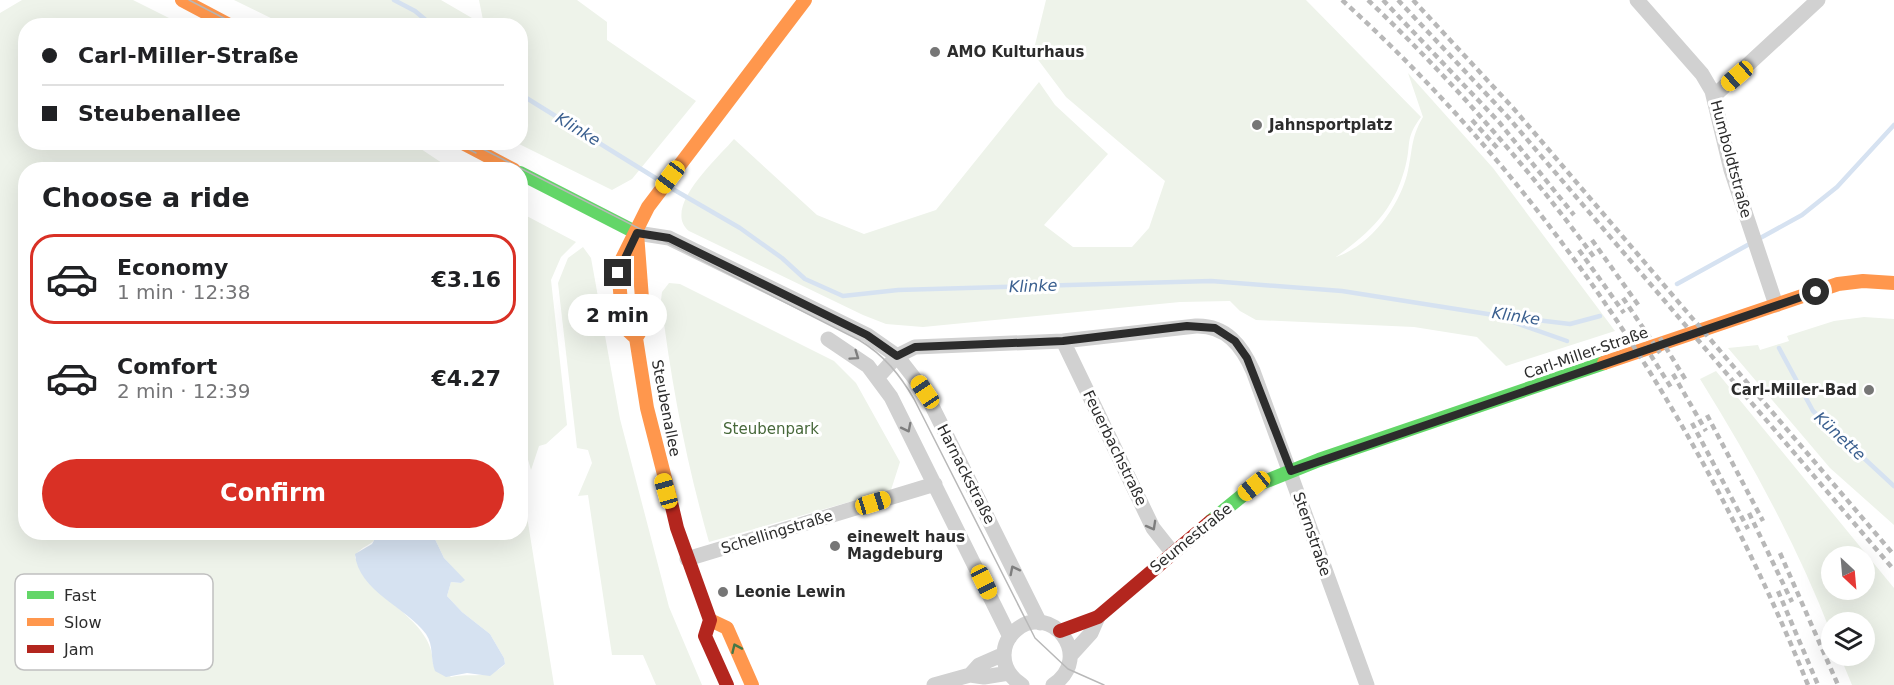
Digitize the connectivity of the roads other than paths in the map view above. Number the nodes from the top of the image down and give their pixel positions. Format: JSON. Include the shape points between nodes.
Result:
{"nodes":[{"id":1,"x":182,"y":0,"type":"edge"},
{"id":2,"x":805,"y":0,"type":"edge"},
{"id":3,"x":1637,"y":0,"type":"edge"},
{"id":4,"x":1818,"y":0,"type":"edge"},
{"id":5,"x":216,"y":18,"type":"edge"},
{"id":6,"x":1714,"y":96,"type":"junction"},
{"id":7,"x":476,"y":150,"type":"edge"},
{"id":8,"x":499,"y":162,"type":"edge"},
{"id":9,"x":528,"y":177,"type":"edge"},
{"id":10,"x":637,"y":233,"type":"junction"},
{"id":11,"x":1894,"y":283,"type":"edge"},
{"id":12,"x":1776,"y":305,"type":"junction"},
{"id":13,"x":636,"y":338,"type":"junction"},
{"id":14,"x":828,"y":339,"type":"dead end"},
{"id":15,"x":1063,"y":341,"type":"junction"},
{"id":16,"x":897,"y":356,"type":"junction"},
{"id":17,"x":878,"y":377,"type":"junction"},
{"id":18,"x":1291,"y":471,"type":"junction"},
{"id":19,"x":935,"y":484,"type":"junction"},
{"id":20,"x":1172,"y":552,"type":"junction"},
{"id":21,"x":687,"y":559,"type":"junction"},
{"id":22,"x":1098,"y":617,"type":"junction"},
{"id":23,"x":710,"y":620,"type":"junction"},
{"id":24,"x":1040,"y":623,"type":"junction"},
{"id":25,"x":1060,"y":631,"type":"junction"},
{"id":26,"x":1010,"y":637,"type":"junction"},
{"id":27,"x":1004,"y":654,"type":"junction"},
{"id":28,"x":1071,"y":655,"type":"junction"},
{"id":29,"x":1009,"y":673,"type":"junction"},
{"id":30,"x":970,"y":675,"type":"junction"},
{"id":31,"x":1060,"y":683,"type":"edge"},
{"id":32,"x":727,"y":685,"type":"edge"},
{"id":33,"x":752,"y":685,"type":"edge"},
{"id":34,"x":934,"y":685,"type":"edge"},
{"id":35,"x":1022,"y":685,"type":"edge"},
{"id":36,"x":1367,"y":685,"type":"edge"}],
"edges":[{"from":1,"to":5,"type":"main road"},
{"from":2,"to":10,"type":"main road","via":[[658,193]]},
{"from":3,"to":6,"type":"street","name":"Humboldtstraße","via":[[1702,74]]},
{"from":4,"to":6,"type":"street"},
{"from":6,"to":12,"type":"street","name":"Humboldtstraße","via":[[1731,170]]},
{"from":7,"to":8,"type":"main road"},
{"from":9,"to":10,"type":"main road"},
{"from":10,"to":13,"type":"main road","name":"Steubenallee","via":[[644,325]]},
{"from":10,"to":13,"type":"main road","name":"Steubenallee","via":[[618,273],[623,327]]},
{"from":10,"to":16,"type":"street","via":[[669,238],[867,335]]},
{"from":11,"to":12,"type":"main road","name":"Carl-Miller-Straße","via":[[1845,283]]},
{"from":12,"to":18,"type":"main road","name":"Carl-Miller-Straße"},
{"from":13,"to":21,"type":"main road","name":"Steubenallee","via":[[661,472]]},
{"from":14,"to":17,"type":"street","one_way":true,"via":[[859,358]]},
{"from":15,"to":16,"type":"street","name":"Sternstraße","via":[[915,347]]},
{"from":15,"to":18,"type":"street","name":"Sternstraße","via":[[1187,326],[1220,330],[1238,344],[1247,358]]},
{"from":15,"to":20,"type":"street","name":"Feuerbachstraße","one_way":true,"via":[[1153,528]]},
{"from":16,"to":17,"type":"street"},
{"from":24,"to":16,"type":"street","name":"Harnackstraße","one_way":true,"via":[[925,392]]},
{"from":17,"to":19,"type":"street","one_way":true},
{"from":18,"to":20,"type":"main road","name":"Seumestraße","via":[[1255,486]]},
{"from":18,"to":36,"type":"street","name":"Sternstraße"},
{"from":19,"to":21,"type":"street","name":"Schellingstraße"},
{"from":19,"to":26,"type":"street"},
{"from":20,"to":22,"type":"main road","name":"Seumestraße"},
{"from":21,"to":23,"type":"main road","name":"Steubenallee"},
{"from":22,"to":25,"type":"main road","name":"Seumestraße"},
{"from":22,"to":28,"type":"street","name":"Seumestraße","via":[[1091,633]]},
{"from":23,"to":32,"type":"main road","name":"Steubenallee","via":[[705,636]]},
{"from":33,"to":23,"type":"main road","name":"Steubenallee","one_way":true,"via":[[727,628]]},
{"from":24,"to":25,"type":"street"},
{"from":24,"to":26,"type":"street","via":[[1024,626]]},
{"from":25,"to":28,"type":"street"},
{"from":26,"to":27,"type":"street"},
{"from":27,"to":29,"type":"street"},
{"from":27,"to":30,"type":"street","via":[[979,665]]},
{"from":28,"to":31,"type":"street"},
{"from":29,"to":30,"type":"street"},
{"from":29,"to":35,"type":"street"},
{"from":30,"to":34,"type":"street"}]}
